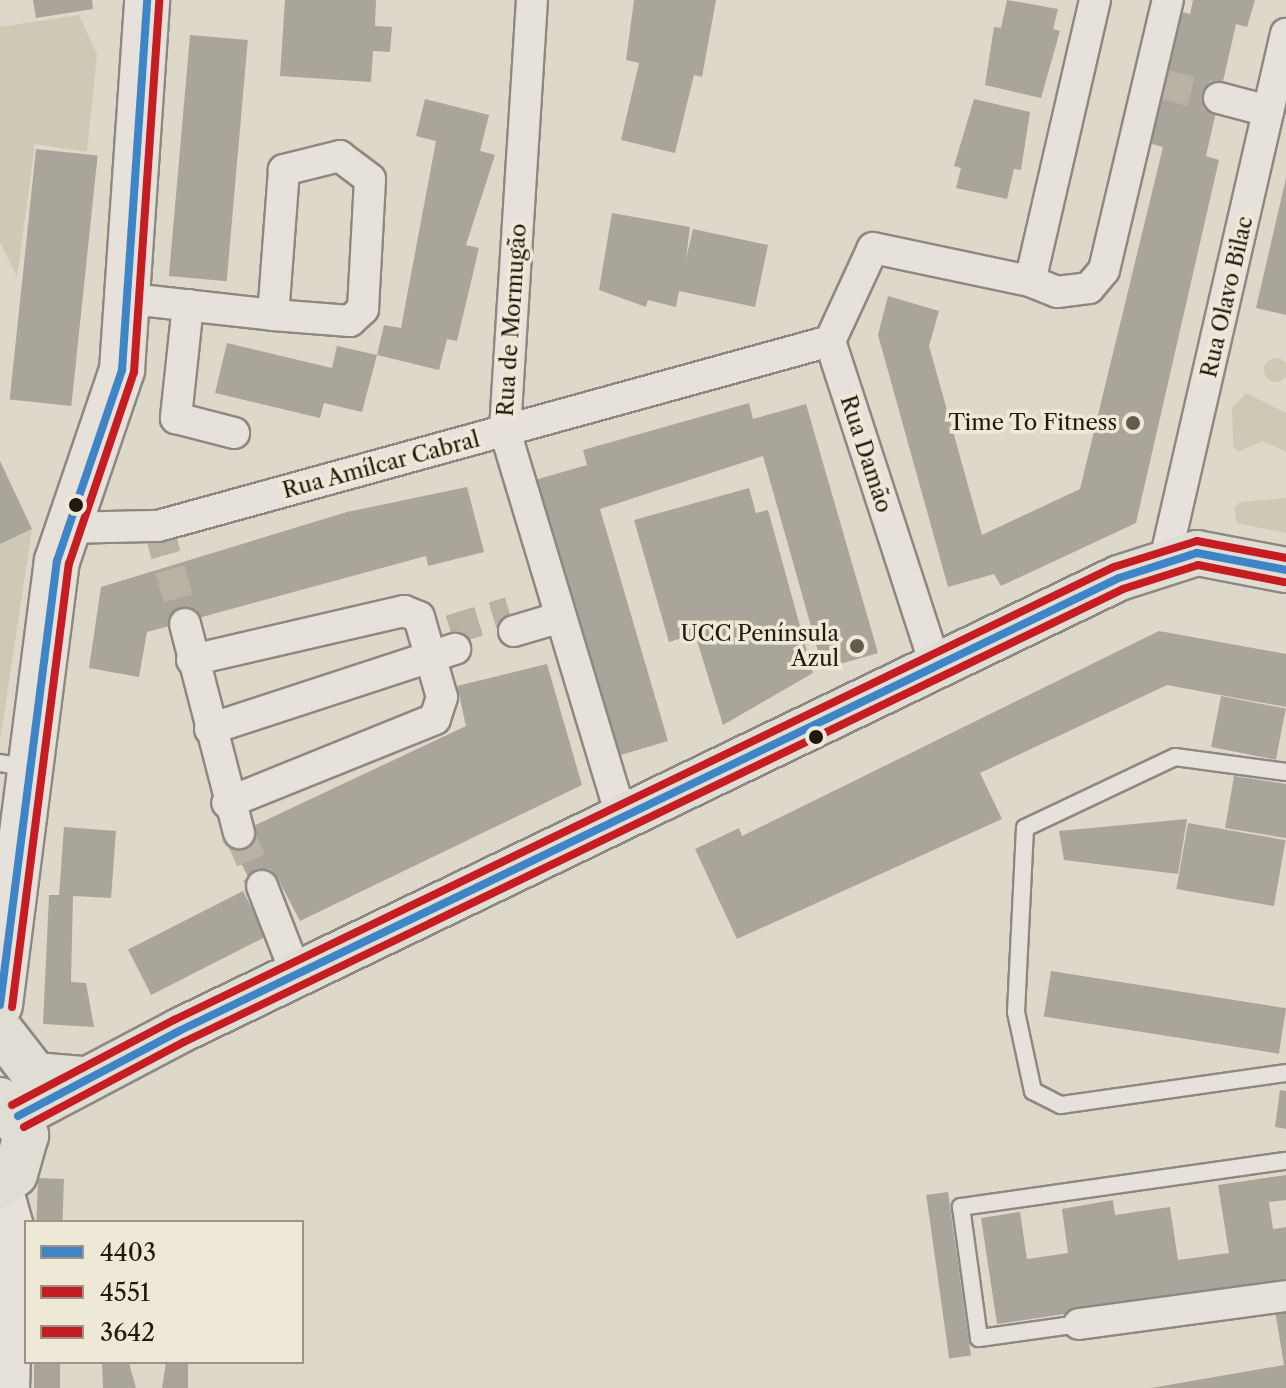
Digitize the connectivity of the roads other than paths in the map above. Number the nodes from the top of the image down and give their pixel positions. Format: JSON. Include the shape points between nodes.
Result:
{"nodes":[{"id":1,"x":147,"y":0,"type":"edge"},
{"id":2,"x":532,"y":0,"type":"edge"},
{"id":3,"x":1095,"y":0,"type":"edge"},
{"id":4,"x":1168,"y":0,"type":"edge"},
{"id":5,"x":1286,"y":34,"type":"edge"},
{"id":6,"x":1219,"y":98,"type":"tunnel mouth"},
{"id":7,"x":1268,"y":111,"type":"junction"},
{"id":8,"x":1030,"y":281,"type":"junction"},
{"id":9,"x":131,"y":299,"type":"junction"},
{"id":10,"x":188,"y":305,"type":"junction"},
{"id":11,"x":273,"y":315,"type":"junction"},
{"id":12,"x":830,"y":341,"type":"junction"},
{"id":13,"x":505,"y":431,"type":"junction"},
{"id":14,"x":234,"y":433,"type":"dead end"},
{"id":15,"x":67,"y":528,"type":"junction"},
{"id":16,"x":1165,"y":560,"type":"junction"},
{"id":17,"x":1286,"y":570,"type":"edge"},
{"id":18,"x":558,"y":607,"type":"junction"},
{"id":19,"x":512,"y":622,"type":"tunnel mouth"},
{"id":20,"x":185,"y":624,"type":"tunnel mouth"},
{"id":21,"x":440,"y":643,"type":"junction"},
{"id":22,"x":192,"y":660,"type":"junction"},
{"id":23,"x":935,"y":664,"type":"junction"},
{"id":24,"x":210,"y":729,"type":"junction"},
{"id":25,"x":14,"y":765,"type":"edge"},
{"id":26,"x":1286,"y":772,"type":"edge"},
{"id":27,"x":227,"y":803,"type":"junction"},
{"id":28,"x":621,"y":816,"type":"junction"},
{"id":29,"x":239,"y":833,"type":"tunnel mouth"},
{"id":30,"x":262,"y":886,"type":"tunnel mouth"},
{"id":31,"x":296,"y":973,"type":"junction"},
{"id":32,"x":0,"y":1005,"type":"edge"},
{"id":33,"x":0,"y":1030,"type":"edge"},
{"id":34,"x":1286,"y":1073,"type":"edge"},
{"id":35,"x":82,"y":1079,"type":"junction"},
{"id":36,"x":9,"y":1108,"type":"edge"},
{"id":37,"x":1286,"y":1161,"type":"edge"},
{"id":38,"x":0,"y":1187,"type":"edge"},
{"id":39,"x":5,"y":1251,"type":"edge"},
{"id":40,"x":1286,"y":1296,"type":"edge"},
{"id":41,"x":1079,"y":1324,"type":"joint"},
{"id":42,"x":7,"y":1388,"type":"edge"}],
"edges":[{"from":1,"to":9,"type":"main road"},
{"from":2,"to":13,"type":"street","name":"Rua de Mormugão"},
{"from":3,"to":8,"type":"street"},
{"from":4,"to":8,"type":"street","via":[[1156,82],[1104,270],[1089,288],[1057,292]]},
{"from":5,"to":7,"type":"street","name":"Rua Olavo Bilac"},
{"from":6,"to":7,"type":"street"},
{"from":7,"to":16,"type":"street","name":"Rua Olavo Bilac"},
{"from":8,"to":12,"type":"street","via":[[873,248]]},
{"from":9,"to":10,"type":"street"},
{"from":9,"to":15,"type":"main road","via":[[122,370]]},
{"from":10,"to":11,"type":"street"},
{"from":10,"to":14,"type":"street","via":[[176,418]]},
{"from":11,"to":11,"type":"street","via":[[350,321],[363,309],[370,179],[340,156],[284,170]]},
{"from":12,"to":13,"type":"street","name":"Rua Amílcar Cabral"},
{"from":12,"to":23,"type":"street","name":"Rua Damão"},
{"from":13,"to":15,"type":"street","name":"Rua Amílcar Cabral","via":[[158,526]]},
{"from":13,"to":18,"type":"street","name":"Rua de Mormugão"},
{"from":15,"to":25,"type":"main road"},
{"from":16,"to":17,"type":"main road","via":[[1197,553]]},
{"from":16,"to":23,"type":"main road"},
{"from":18,"to":19,"type":"street"},
{"from":18,"to":28,"type":"street","name":"Rua de Mormugão"},
{"from":20,"to":22,"type":"street"},
{"from":21,"to":22,"type":"street","via":[[419,617],[382,612]]},
{"from":21,"to":24,"type":"street"},
{"from":21,"to":27,"type":"street","via":[[444,710],[435,719]]},
{"from":22,"to":24,"type":"street"},
{"from":23,"to":28,"type":"main road"},
{"from":24,"to":27,"type":"street"},
{"from":25,"to":32,"type":"main road"},
{"from":26,"to":34,"type":"lane","via":[[1175,757],[1025,828],[1016,1012],[1033,1091],[1061,1105],[1178,1094]]},
{"from":27,"to":29,"type":"street"},
{"from":28,"to":31,"type":"main road"},
{"from":30,"to":31,"type":"street"},
{"from":31,"to":35,"type":"main road"},
{"from":33,"to":35,"type":"main road","via":[[35,1075]]},
{"from":35,"to":36,"type":"main road"},
{"from":36,"to":38,"type":"main road","via":[[24,1155]]},
{"from":37,"to":41,"type":"lane","via":[[961,1207],[979,1338]]},
{"from":38,"to":39,"type":"main road","via":[[11,1227]]},
{"from":39,"to":42,"type":"main road"},
{"from":40,"to":41,"type":"street"}]}
